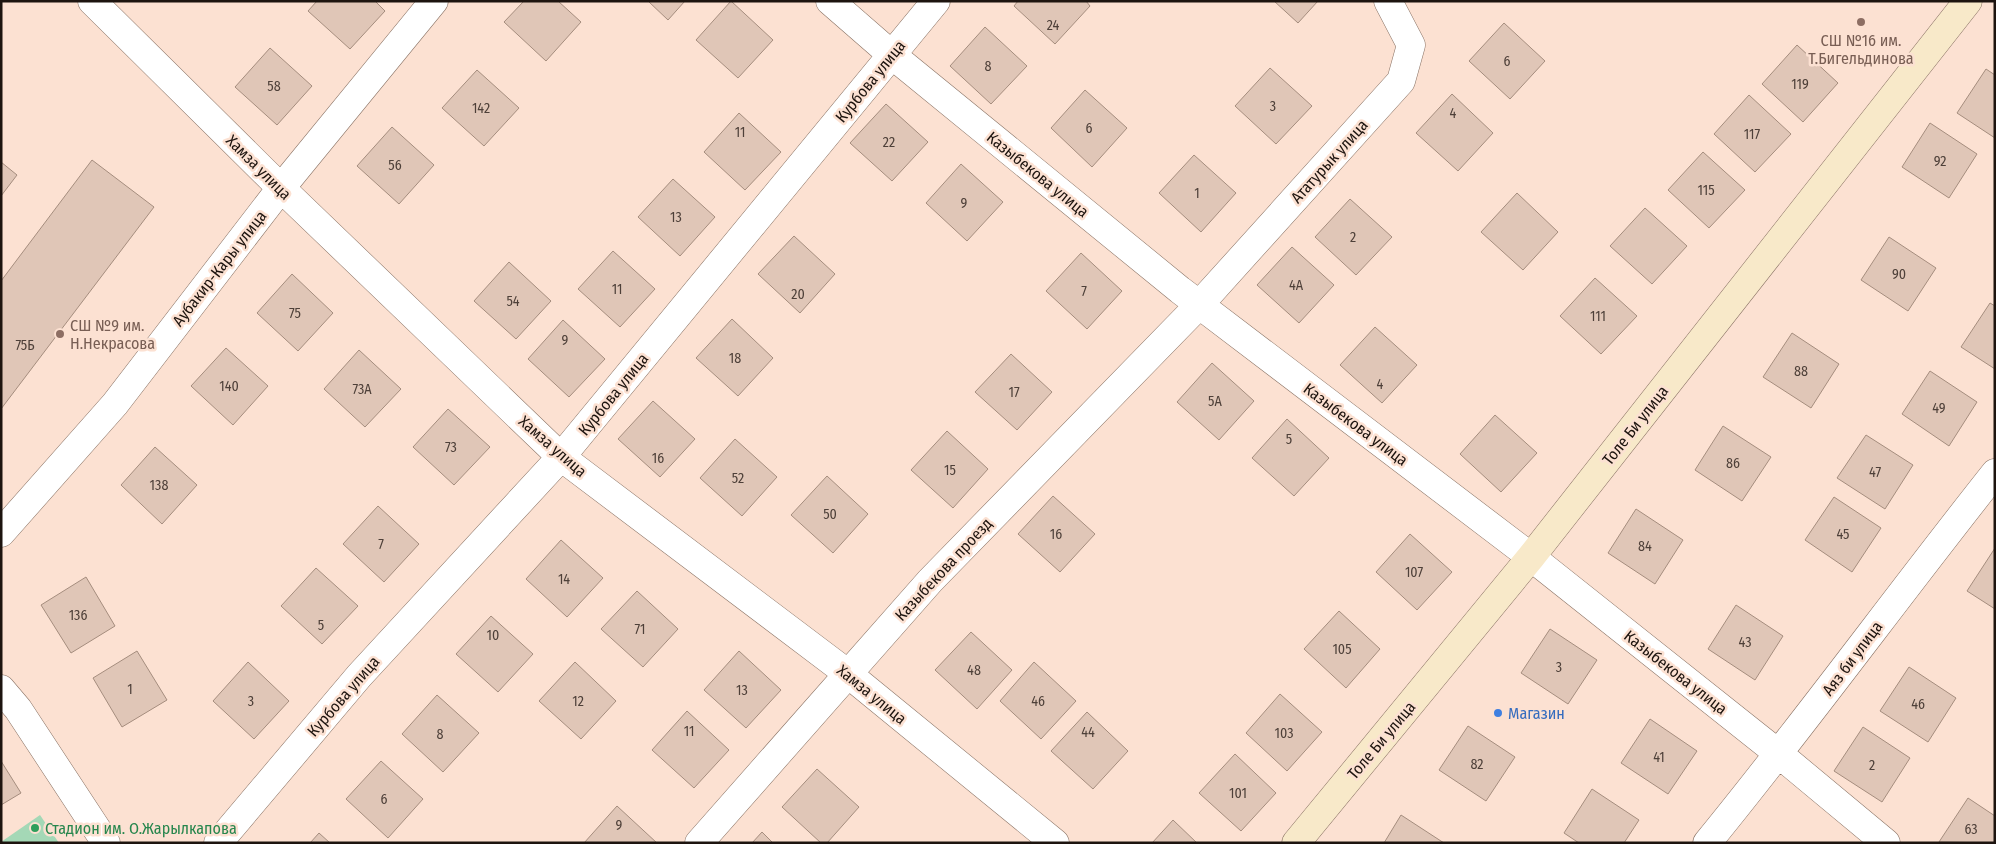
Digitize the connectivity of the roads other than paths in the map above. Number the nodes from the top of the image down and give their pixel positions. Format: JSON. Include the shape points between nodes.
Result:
{"nodes":[{"id":1,"x":92,"y":1,"type":"edge"},
{"id":2,"x":434,"y":1,"type":"edge"},
{"id":3,"x":830,"y":1,"type":"edge"},
{"id":4,"x":936,"y":1,"type":"edge"},
{"id":5,"x":1388,"y":1,"type":"edge"},
{"id":6,"x":1968,"y":1,"type":"edge"},
{"id":7,"x":892,"y":55,"type":"junction"},
{"id":8,"x":281,"y":188,"type":"junction"},
{"id":9,"x":1199,"y":306,"type":"junction"},
{"id":10,"x":561,"y":456,"type":"junction"},
{"id":11,"x":1995,"y":472,"type":"edge"},
{"id":12,"x":1,"y":533,"type":"edge"},
{"id":13,"x":1531,"y":557,"type":"junction"},
{"id":14,"x":847,"y":673,"type":"junction"},
{"id":15,"x":1,"y":689,"type":"edge"},
{"id":16,"x":1779,"y":754,"type":"junction"},
{"id":17,"x":106,"y":843,"type":"edge"},
{"id":18,"x":218,"y":843,"type":"edge"},
{"id":19,"x":699,"y":843,"type":"edge"},
{"id":20,"x":1054,"y":843,"type":"edge"},
{"id":21,"x":1296,"y":843,"type":"edge"},
{"id":22,"x":1707,"y":843,"type":"edge"},
{"id":23,"x":1886,"y":843,"type":"edge"}],
"edges":[{"from":1,"to":8,"type":"street","name":"Хамза улица"},
{"from":2,"to":8,"type":"street","name":"Аубакир-Кары улица"},
{"from":3,"to":7,"type":"street","name":"Казыбекова улица"},
{"from":4,"to":7,"type":"street","name":"Курбова улица"},
{"from":5,"to":9,"type":"street","name":"Ататурык улица","via":[[1411,45],[1401,80]]},
{"from":6,"to":13,"type":"street","name":"Толе Би улица"},
{"from":7,"to":9,"type":"street","name":"Казыбекова улица"},
{"from":7,"to":10,"type":"street","name":"Курбова улица"},
{"from":8,"to":10,"type":"street","name":"Хамза улица"},
{"from":8,"to":12,"type":"street","name":"Аубакир-Кары улица","via":[[115,404]]},
{"from":9,"to":13,"type":"street","name":"Казыбекова улица"},
{"from":9,"to":14,"type":"street","name":"Казыбекова проезд","via":[[930,581]]},
{"from":10,"to":14,"type":"street","name":"Хамза улица"},
{"from":10,"to":18,"type":"street","name":"Курбова улица","via":[[360,676]]},
{"from":11,"to":16,"type":"street","name":"Аяз би улица"},
{"from":13,"to":16,"type":"street","name":"Казыбекова улица"},
{"from":13,"to":21,"type":"street","name":"Толе Би улица"},
{"from":14,"to":19,"type":"street","name":"Казыбекова проезд"},
{"from":14,"to":20,"type":"street","name":"Хамза улица"},
{"from":15,"to":17,"type":"street","via":[[18,709]]},
{"from":16,"to":22,"type":"street","name":"Аяз би улица"},
{"from":16,"to":23,"type":"street","name":"Казыбекова улица"}]}
